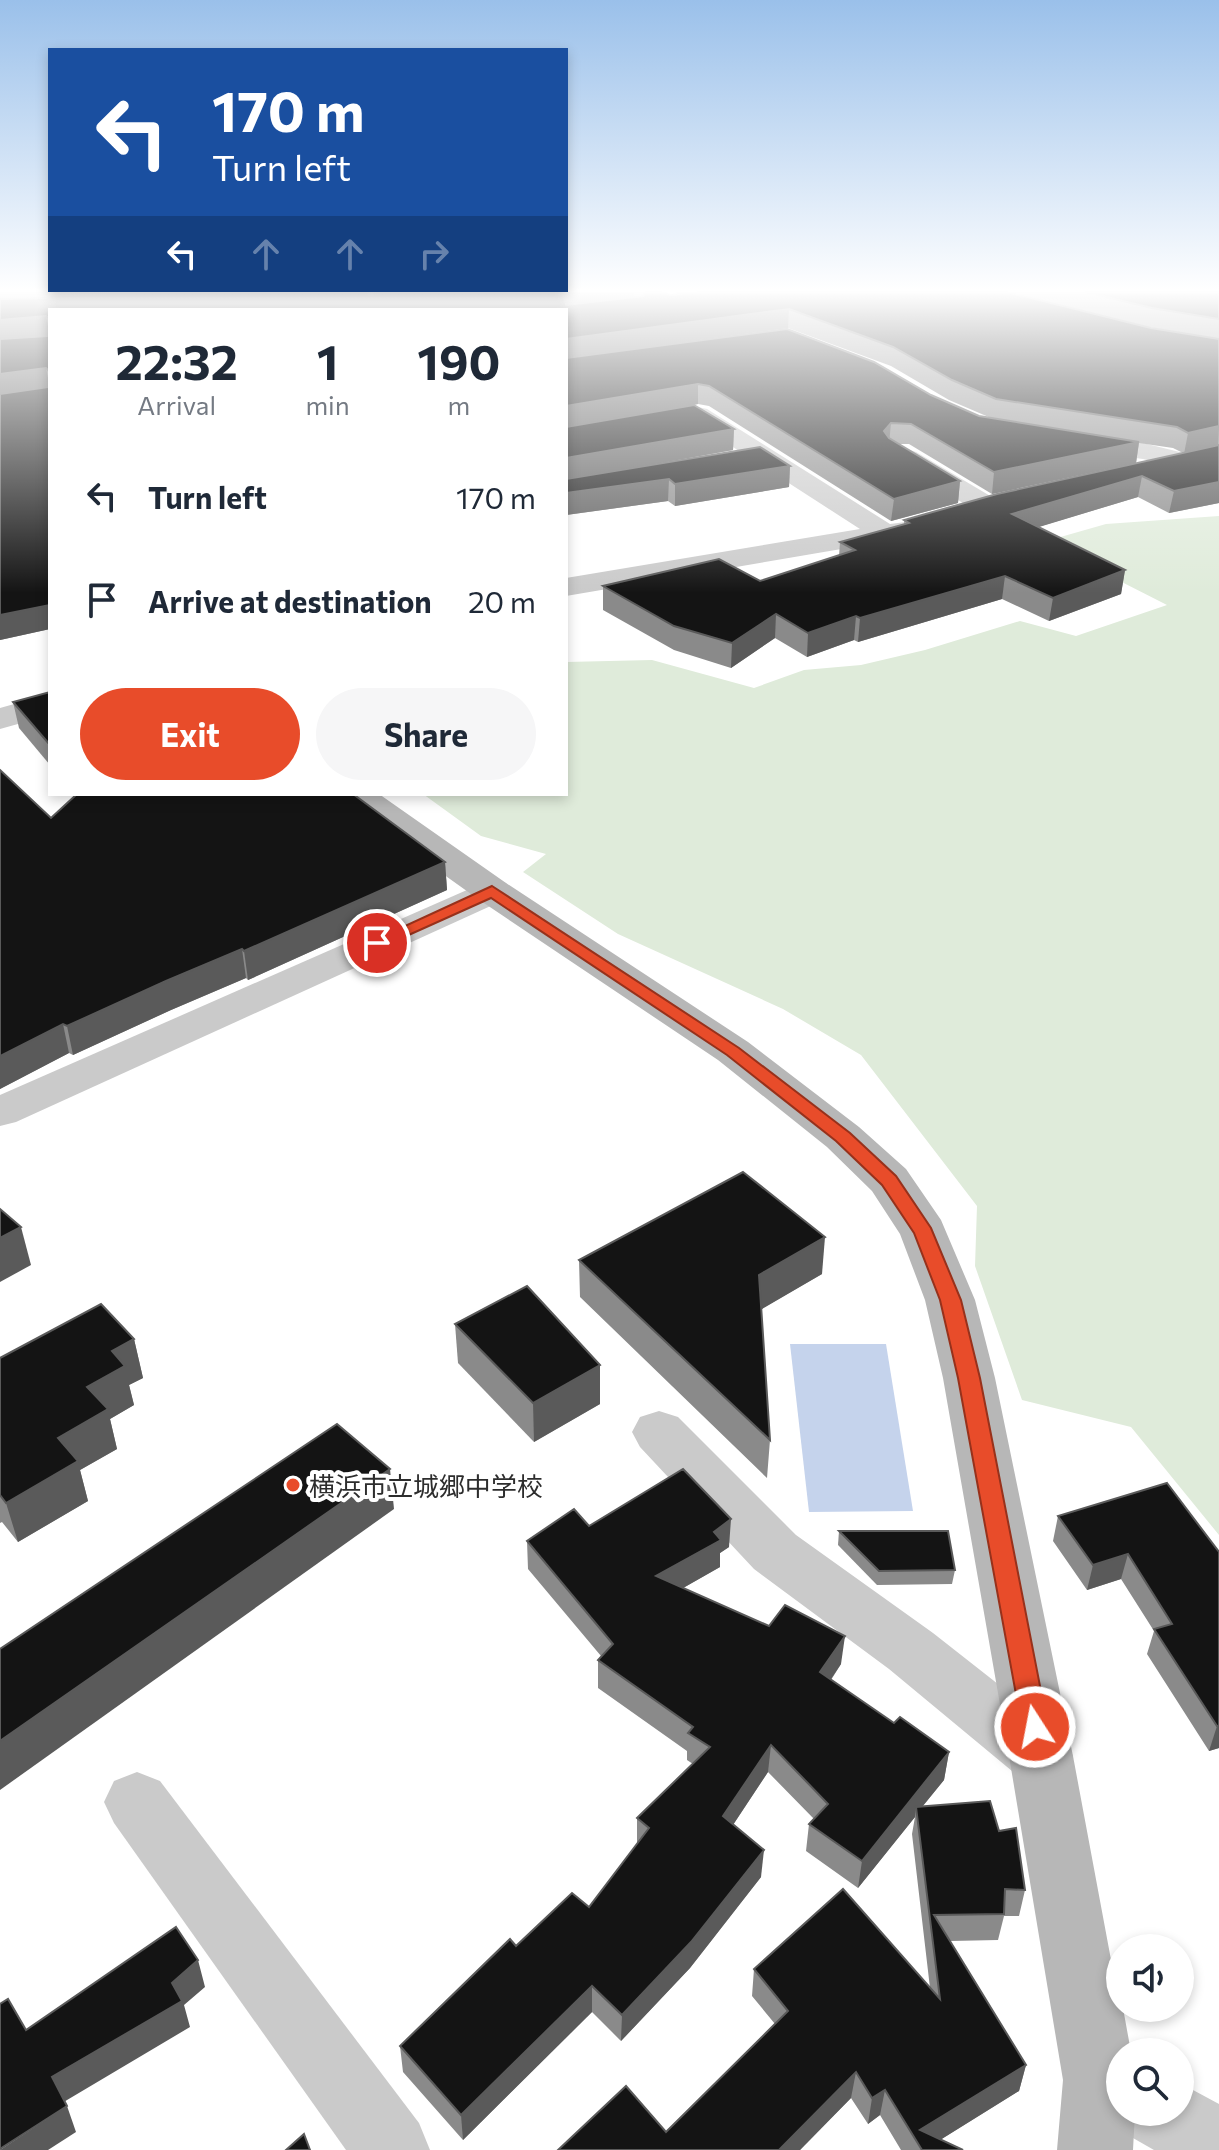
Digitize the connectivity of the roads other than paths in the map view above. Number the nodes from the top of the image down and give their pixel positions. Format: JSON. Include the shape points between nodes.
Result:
{"nodes":[{"id":1,"x":568,"y":437,"type":"edge"},
{"id":2,"x":1052,"y":440,"type":"edge"},
{"id":3,"x":898,"y":452,"type":"edge"},
{"id":4,"x":764,"y":456,"type":"junction"},
{"id":5,"x":1219,"y":457,"type":"edge"},
{"id":6,"x":734,"y":462,"type":"edge"},
{"id":7,"x":1191,"y":463,"type":"junction"},
{"id":8,"x":1133,"y":475,"type":"edge"},
{"id":9,"x":1016,"y":500,"type":"edge"},
{"id":10,"x":987,"y":506,"type":"junction"},
{"id":11,"x":885,"y":533,"type":"junction"},
{"id":12,"x":568,"y":587,"type":"edge"},
{"id":13,"x":48,"y":705,"type":"edge"},
{"id":14,"x":0,"y":719,"type":"edge"},
{"id":15,"x":358,"y":796,"type":"edge"},
{"id":16,"x":492,"y":891,"type":"junction"},
{"id":17,"x":0,"y":1112,"type":"edge"},
{"id":18,"x":659,"y":1432,"type":"dead end"},
{"id":19,"x":1041,"y":1756,"type":"junction"},
{"id":20,"x":137,"y":1802,"type":"dead end"},
{"id":21,"x":1113,"y":2038,"type":"edge"},
{"id":22,"x":1109,"y":2126,"type":"edge"},
{"id":23,"x":1185,"y":2126,"type":"edge"},
{"id":24,"x":1219,"y":2145,"type":"edge"},
{"id":25,"x":392,"y":2150,"type":"edge"},
{"id":26,"x":1095,"y":2150,"type":"edge"}],
"edges":[{"from":1,"to":4,"type":"street","via":[[698,414]]},
{"from":2,"to":7,"type":"street","via":[[1143,451]]},
{"from":3,"to":10,"type":"street"},
{"from":4,"to":6,"type":"street"},
{"from":4,"to":11,"type":"street"},
{"from":5,"to":7,"type":"street"},
{"from":7,"to":8,"type":"street"},
{"from":9,"to":10,"type":"street"},
{"from":10,"to":11,"type":"street"},
{"from":11,"to":12,"type":"street"},
{"from":13,"to":14,"type":"street"},
{"from":15,"to":16,"type":"street"},
{"from":16,"to":17,"type":"street"},
{"from":16,"to":19,"type":"street","via":[[733,1051],[843,1137],[889,1180],[924,1232],[950,1300],[969,1378]]},
{"from":18,"to":19,"type":"street","via":[[775,1552],[911,1651]]},
{"from":19,"to":21,"type":"street"},
{"from":20,"to":25,"type":"street"},
{"from":22,"to":26,"type":"street"},
{"from":23,"to":24,"type":"street"}]}
